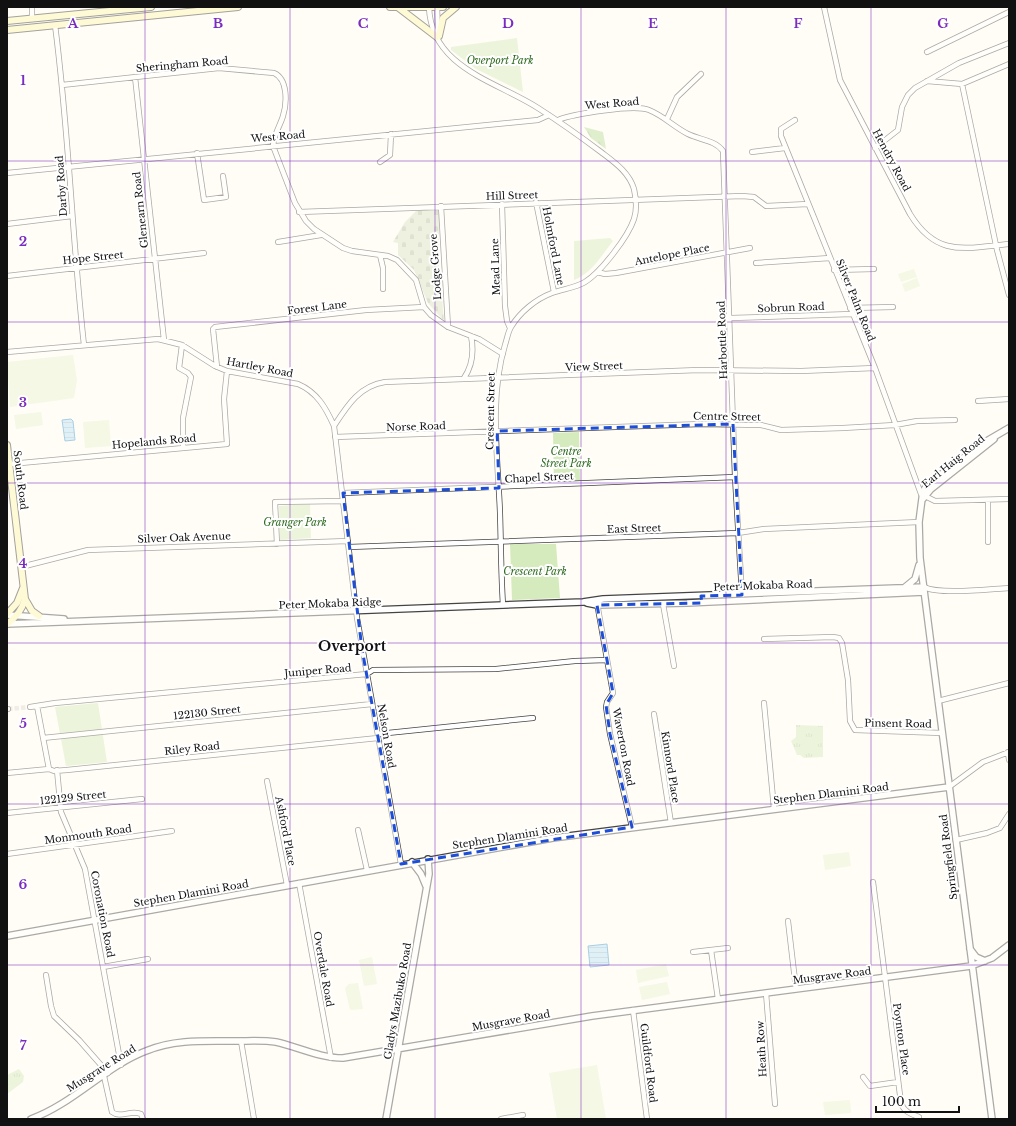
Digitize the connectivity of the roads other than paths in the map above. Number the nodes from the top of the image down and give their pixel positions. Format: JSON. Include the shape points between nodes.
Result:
{"nodes":[{"id":1,"x":32,"y":7,"type":"edge"},
{"id":2,"x":100,"y":7,"type":"edge"},
{"id":3,"x":151,"y":7,"type":"edge"},
{"id":4,"x":238,"y":7,"type":"edge"},
{"id":5,"x":390,"y":7,"type":"edge"},
{"id":6,"x":439,"y":7,"type":"edge"},
{"id":7,"x":456,"y":7,"type":"edge"},
{"id":8,"x":824,"y":7,"type":"edge"},
{"id":9,"x":128,"y":8,"type":"edge"},
{"id":10,"x":399,"y":8,"type":"edge"},
{"id":11,"x":430,"y":8,"type":"edge"},
{"id":12,"x":113,"y":9,"type":"edge"},
{"id":13,"x":1009,"y":12,"type":"edge"},
{"id":14,"x":87,"y":13,"type":"junction"},
{"id":15,"x":32,"y":19,"type":"junction"},
{"id":16,"x":113,"y":20,"type":"junction"},
{"id":17,"x":7,"y":21,"type":"edge"},
{"id":18,"x":55,"y":24,"type":"junction"},
{"id":19,"x":7,"y":30,"type":"edge"},
{"id":20,"x":438,"y":37,"type":"junction"},
{"id":21,"x":1009,"y":43,"type":"edge"},
{"id":22,"x":927,"y":52,"type":"dead end"},
{"id":23,"x":1009,"y":64,"type":"edge"},
{"id":24,"x":701,"y":74,"type":"dead end"},
{"id":25,"x":135,"y":77,"type":"junction"},
{"id":26,"x":927,"y":81,"type":"junction"},
{"id":27,"x":962,"y":84,"type":"junction"},
{"id":28,"x":62,"y":85,"type":"junction"},
{"id":29,"x":549,"y":115,"type":"junction"},
{"id":30,"x":667,"y":119,"type":"junction"},
{"id":31,"x":558,"y":120,"type":"junction"},
{"id":32,"x":795,"y":120,"type":"dead end"},
{"id":33,"x":391,"y":134,"type":"junction"},
{"id":34,"x":273,"y":146,"type":"junction"},
{"id":35,"x":785,"y":148,"type":"junction"},
{"id":36,"x":875,"y":148,"type":"junction"},
{"id":37,"x":752,"y":152,"type":"dead end"},
{"id":38,"x":197,"y":153,"type":"junction"},
{"id":39,"x":143,"y":159,"type":"junction"},
{"id":40,"x":380,"y":162,"type":"dead end"},
{"id":41,"x":69,"y":166,"type":"junction"},
{"id":42,"x":7,"y":172,"type":"edge"},
{"id":43,"x":223,"y":176,"type":"dead end"},
{"id":44,"x":726,"y":197,"type":"junction"},
{"id":45,"x":636,"y":200,"type":"junction"},
{"id":46,"x":536,"y":202,"type":"junction"},
{"id":47,"x":502,"y":204,"type":"junction"},
{"id":48,"x":808,"y":204,"type":"junction"},
{"id":49,"x":441,"y":206,"type":"junction"},
{"id":50,"x":299,"y":212,"type":"junction"},
{"id":51,"x":72,"y":216,"type":"junction"},
{"id":52,"x":7,"y":224,"type":"edge"},
{"id":53,"x":321,"y":235,"type":"junction"},
{"id":54,"x":278,"y":242,"type":"dead end"},
{"id":55,"x":1009,"y":244,"type":"edge"},
{"id":56,"x":996,"y":245,"type":"junction"},
{"id":57,"x":750,"y":248,"type":"dead end"},
{"id":58,"x":204,"y":253,"type":"dead end"},
{"id":59,"x":728,"y":253,"type":"junction"},
{"id":60,"x":380,"y":255,"type":"junction"},
{"id":61,"x":830,"y":258,"type":"junction"},
{"id":62,"x":154,"y":259,"type":"junction"},
{"id":63,"x":756,"y":263,"type":"dead end"},
{"id":64,"x":76,"y":268,"type":"junction"},
{"id":65,"x":874,"y":269,"type":"dead end"},
{"id":66,"x":834,"y":270,"type":"junction"},
{"id":67,"x":597,"y":272,"type":"junction"},
{"id":68,"x":7,"y":276,"type":"edge"},
{"id":69,"x":383,"y":289,"type":"dead end"},
{"id":70,"x":554,"y":292,"type":"junction"},
{"id":71,"x":1009,"y":295,"type":"edge"},
{"id":72,"x":424,"y":307,"type":"junction"},
{"id":73,"x":893,"y":307,"type":"dead end"},
{"id":74,"x":850,"y":308,"type":"junction"},
{"id":75,"x":852,"y":314,"type":"junction"},
{"id":76,"x":731,"y":318,"type":"junction"},
{"id":77,"x":448,"y":328,"type":"junction"},
{"id":78,"x":510,"y":328,"type":"junction"},
{"id":79,"x":471,"y":336,"type":"junction"},
{"id":80,"x":164,"y":340,"type":"junction"},
{"id":81,"x":182,"y":345,"type":"junction"},
{"id":82,"x":84,"y":346,"type":"junction"},
{"id":83,"x":7,"y":352,"type":"edge"},
{"id":84,"x":503,"y":354,"type":"junction"},
{"id":85,"x":218,"y":367,"type":"junction"},
{"id":86,"x":875,"y":368,"type":"junction"},
{"id":87,"x":226,"y":371,"type":"junction"},
{"id":88,"x":732,"y":371,"type":"junction"},
{"id":89,"x":464,"y":378,"type":"junction"},
{"id":90,"x":498,"y":378,"type":"junction"},
{"id":91,"x":1009,"y":399,"type":"edge"},
{"id":92,"x":978,"y":401,"type":"dead end"},
{"id":93,"x":955,"y":420,"type":"dead end"},
{"id":94,"x":733,"y":424,"type":"junction"},
{"id":95,"x":895,"y":425,"type":"junction"},
{"id":96,"x":334,"y":426,"type":"junction"},
{"id":97,"x":1009,"y":428,"type":"edge"},
{"id":98,"x":497,"y":431,"type":"junction"},
{"id":99,"x":335,"y":437,"type":"junction"},
{"id":100,"x":7,"y":445,"type":"edge"},
{"id":101,"x":183,"y":447,"type":"junction"},
{"id":102,"x":10,"y":464,"type":"junction"},
{"id":103,"x":735,"y":477,"type":"junction"},
{"id":104,"x":499,"y":488,"type":"junction"},
{"id":105,"x":342,"y":493,"type":"junction"},
{"id":106,"x":923,"y":495,"type":"junction"},
{"id":107,"x":1009,"y":499,"type":"edge"},
{"id":108,"x":988,"y":500,"type":"junction"},
{"id":109,"x":343,"y":501,"type":"junction"},
{"id":110,"x":919,"y":522,"type":"junction"},
{"id":111,"x":738,"y":533,"type":"junction"},
{"id":112,"x":348,"y":541,"type":"junction"},
{"id":113,"x":501,"y":542,"type":"junction"},
{"id":114,"x":988,"y":542,"type":"dead end"},
{"id":115,"x":277,"y":544,"type":"junction"},
{"id":116,"x":349,"y":547,"type":"junction"},
{"id":117,"x":920,"y":558,"type":"junction"},
{"id":118,"x":21,"y":567,"type":"junction"},
{"id":119,"x":23,"y":588,"type":"junction"},
{"id":120,"x":1009,"y":588,"type":"edge"},
{"id":121,"x":902,"y":589,"type":"junction"},
{"id":122,"x":926,"y":590,"type":"junction"},
{"id":123,"x":742,"y":595,"type":"junction"},
{"id":124,"x":25,"y":599,"type":"junction"},
{"id":125,"x":702,"y":599,"type":"junction"},
{"id":126,"x":597,"y":603,"type":"junction"},
{"id":127,"x":663,"y":604,"type":"junction"},
{"id":128,"x":503,"y":605,"type":"junction"},
{"id":129,"x":356,"y":611,"type":"junction"},
{"id":130,"x":7,"y":615,"type":"edge"},
{"id":131,"x":17,"y":616,"type":"junction"},
{"id":132,"x":39,"y":616,"type":"junction"},
{"id":133,"x":78,"y":620,"type":"junction"},
{"id":134,"x":7,"y":624,"type":"edge"},
{"id":135,"x":764,"y":639,"type":"dead end"},
{"id":136,"x":607,"y":660,"type":"junction"},
{"id":137,"x":674,"y":666,"type":"dead end"},
{"id":138,"x":367,"y":674,"type":"junction"},
{"id":139,"x":1009,"y":683,"type":"edge"},
{"id":140,"x":938,"y":701,"type":"junction"},
{"id":141,"x":764,"y":703,"type":"dead end"},
{"id":142,"x":372,"y":704,"type":"junction"},
{"id":143,"x":37,"y":706,"type":"junction"},
{"id":144,"x":30,"y":707,"type":"tunnel mouth"},
{"id":145,"x":654,"y":714,"type":"dead end"},
{"id":146,"x":533,"y":718,"type":"dead end"},
{"id":147,"x":942,"y":733,"type":"junction"},
{"id":148,"x":378,"y":736,"type":"junction"},
{"id":149,"x":43,"y":738,"type":"junction"},
{"id":150,"x":1008,"y":752,"type":"edge"},
{"id":151,"x":1009,"y":760,"type":"edge"},
{"id":152,"x":48,"y":769,"type":"junction"},
{"id":153,"x":56,"y":770,"type":"junction"},
{"id":154,"x":7,"y":773,"type":"edge"},
{"id":155,"x":267,"y":781,"type":"dead end"},
{"id":156,"x":949,"y":787,"type":"junction"},
{"id":157,"x":142,"y":799,"type":"dead end"},
{"id":158,"x":60,"y":807,"type":"junction"},
{"id":159,"x":774,"y":809,"type":"junction"},
{"id":160,"x":7,"y":813,"type":"edge"},
{"id":161,"x":1009,"y":814,"type":"edge"},
{"id":162,"x":671,"y":822,"type":"junction"},
{"id":163,"x":632,"y":827,"type":"junction"},
{"id":164,"x":358,"y":830,"type":"dead end"},
{"id":165,"x":172,"y":831,"type":"dead end"},
{"id":166,"x":956,"y":840,"type":"junction"},
{"id":167,"x":74,"y":845,"type":"junction"},
{"id":168,"x":7,"y":854,"type":"edge"},
{"id":169,"x":428,"y":859,"type":"junction"},
{"id":170,"x":412,"y":862,"type":"junction"},
{"id":171,"x":401,"y":864,"type":"junction"},
{"id":172,"x":367,"y":870,"type":"junction"},
{"id":173,"x":299,"y":882,"type":"junction"},
{"id":174,"x":873,"y":882,"type":"dead end"},
{"id":175,"x":287,"y":885,"type":"junction"},
{"id":176,"x":426,"y":886,"type":"junction"},
{"id":177,"x":94,"y":920,"type":"junction"},
{"id":178,"x":788,"y":921,"type":"dead end"},
{"id":179,"x":7,"y":936,"type":"edge"},
{"id":180,"x":1009,"y":945,"type":"edge"},
{"id":181,"x":728,"y":948,"type":"dead end"},
{"id":182,"x":969,"y":948,"type":"junction"},
{"id":183,"x":711,"y":950,"type":"junction"},
{"id":184,"x":693,"y":952,"type":"dead end"},
{"id":185,"x":148,"y":959,"type":"dead end"},
{"id":186,"x":985,"y":962,"type":"junction"},
{"id":187,"x":971,"y":966,"type":"junction"},
{"id":188,"x":103,"y":967,"type":"junction"},
{"id":189,"x":46,"y":975,"type":"dead end"},
{"id":190,"x":884,"y":978,"type":"junction"},
{"id":191,"x":796,"y":989,"type":"junction"},
{"id":192,"x":766,"y":993,"type":"junction"},
{"id":193,"x":718,"y":1000,"type":"junction"},
{"id":194,"x":633,"y":1010,"type":"junction"},
{"id":195,"x":241,"y":1040,"type":"junction"},
{"id":196,"x":398,"y":1050,"type":"junction"},
{"id":197,"x":331,"y":1058,"type":"junction"},
{"id":198,"x":121,"y":1065,"type":"junction"},
{"id":199,"x":106,"y":1074,"type":"junction"},
{"id":200,"x":863,"y":1077,"type":"dead end"},
{"id":201,"x":898,"y":1082,"type":"junction"},
{"id":202,"x":775,"y":1104,"type":"dead end"},
{"id":203,"x":523,"y":1115,"type":"dead end"},
{"id":204,"x":920,"y":1116,"type":"dead end"},
{"id":205,"x":32,"y":1119,"type":"edge"},
{"id":206,"x":143,"y":1119,"type":"edge"},
{"id":207,"x":254,"y":1119,"type":"edge"},
{"id":208,"x":386,"y":1119,"type":"edge"},
{"id":209,"x":501,"y":1119,"type":"edge"},
{"id":210,"x":647,"y":1119,"type":"edge"},
{"id":211,"x":992,"y":1119,"type":"edge"}],
"edges":[{"from":1,"to":15,"type":"street"},
{"from":2,"to":14,"type":"main road"},
{"from":3,"to":9,"type":"main road"},
{"from":4,"to":16,"type":"main road"},
{"from":5,"to":10,"type":"main road"},
{"from":6,"to":11,"type":"main road"},
{"from":6,"to":20,"type":"street","name":"Crescent Street"},
{"from":7,"to":20,"type":"main road","via":[[443,18]]},
{"from":8,"to":36,"type":"street","name":"Hendry Road","via":[[840,80]]},
{"from":9,"to":12,"type":"main road"},
{"from":10,"to":11,"type":"main road"},
{"from":10,"to":20,"type":"main road"},
{"from":11,"to":20,"type":"street","name":"Crescent Street","via":[[430,21]]},
{"from":12,"to":14,"type":"main road"},
{"from":12,"to":16,"type":"street"},
{"from":13,"to":22,"type":"street"},
{"from":14,"to":15,"type":"main road"},
{"from":15,"to":17,"type":"main road"},
{"from":16,"to":18,"type":"main road"},
{"from":18,"to":19,"type":"main road"},
{"from":18,"to":28,"type":"street","name":"Darby Road"},
{"from":20,"to":29,"type":"street","name":"Crescent Street","via":[[457,63]]},
{"from":21,"to":26,"type":"street","via":[[959,62]]},
{"from":23,"to":27,"type":"street"},
{"from":24,"to":30,"type":"street","via":[[677,97]]},
{"from":25,"to":28,"type":"street","name":"Sheringham Road"},
{"from":25,"to":34,"type":"street","name":"Sheringham Road","via":[[219,68],[274,73],[283,82],[285,106],[273,139]]},
{"from":25,"to":39,"type":"street","name":"Glenearn Road"},
{"from":26,"to":27,"type":"street"},
{"from":26,"to":36,"type":"street","via":[[908,95],[902,107],[898,130]]},
{"from":27,"to":56,"type":"street"},
{"from":28,"to":41,"type":"street","name":"Darby Road"},
{"from":29,"to":31,"type":"street","name":"Crescent Street"},
{"from":29,"to":33,"type":"street","name":"West Road","via":[[538,120]]},
{"from":30,"to":31,"type":"street","name":"West Road","via":[[640,108]]},
{"from":30,"to":44,"type":"street","name":"Harbottle Road","via":[[687,134],[713,142],[722,148]]},
{"from":31,"to":45,"type":"street","name":"Crescent Street","via":[[624,171],[633,185]]},
{"from":32,"to":35,"type":"street","name":"Silver Palm Road","via":[[780,130]]},
{"from":33,"to":34,"type":"street","name":"West Road"},
{"from":33,"to":40,"type":"street","via":[[390,155]]},
{"from":34,"to":38,"type":"street","name":"West Road"},
{"from":34,"to":50,"type":"street"},
{"from":35,"to":37,"type":"street"},
{"from":35,"to":48,"type":"street","name":"Silver Palm Road"},
{"from":36,"to":56,"type":"street","name":"Hendry Road","via":[[910,214],[925,234],[952,248]]},
{"from":38,"to":39,"type":"street","name":"West Road"},
{"from":38,"to":43,"type":"street","via":[[204,200],[226,197]]},
{"from":39,"to":41,"type":"street","name":"West Road"},
{"from":39,"to":62,"type":"street","name":"Glenearn Road"},
{"from":41,"to":42,"type":"street","name":"West Road"},
{"from":41,"to":51,"type":"street","name":"Darby Road"},
{"from":44,"to":45,"type":"street","name":"Hill Street"},
{"from":44,"to":48,"type":"street","name":"Hill Street","via":[[751,196],[768,206]]},
{"from":44,"to":59,"type":"street","name":"Harbottle Road"},
{"from":45,"to":46,"type":"street","name":"Hill Street"},
{"from":45,"to":67,"type":"street","name":"Crescent Street","via":[[636,212],[630,227]]},
{"from":46,"to":47,"type":"street","name":"Hill Street"},
{"from":46,"to":70,"type":"street","name":"Holmford Lane"},
{"from":47,"to":49,"type":"street","name":"Hill Street"},
{"from":47,"to":78,"type":"street","name":"Mead Lane","via":[[505,306]]},
{"from":48,"to":61,"type":"street","name":"Silver Palm Road"},
{"from":49,"to":50,"type":"street","name":"Hill Street"},
{"from":49,"to":77,"type":"street","name":"Lodge Grove"},
{"from":50,"to":53,"type":"street"},
{"from":51,"to":52,"type":"street"},
{"from":51,"to":64,"type":"street","name":"Darby Road"},
{"from":53,"to":54,"type":"street"},
{"from":53,"to":60,"type":"street","via":[[352,251]]},
{"from":55,"to":56,"type":"street","name":"Hendry Road"},
{"from":56,"to":71,"type":"street"},
{"from":57,"to":59,"type":"street","name":"Antelope Place"},
{"from":58,"to":62,"type":"street","name":"Hope Street"},
{"from":59,"to":67,"type":"street","name":"Antelope Place","via":[[616,273]]},
{"from":59,"to":76,"type":"street","name":"Harbottle Road"},
{"from":60,"to":69,"type":"street"},
{"from":60,"to":72,"type":"street","via":[[397,260],[410,273],[419,287]]},
{"from":61,"to":63,"type":"street"},
{"from":61,"to":66,"type":"street","name":"Silver Palm Road"},
{"from":62,"to":64,"type":"street","name":"Hope Street"},
{"from":62,"to":80,"type":"street","name":"Glenearn Road"},
{"from":64,"to":68,"type":"street","name":"Hope Street"},
{"from":64,"to":82,"type":"street","name":"Darby Road"},
{"from":65,"to":66,"type":"street"},
{"from":66,"to":74,"type":"street","name":"Silver Palm Road"},
{"from":67,"to":70,"type":"street","name":"Crescent Street","via":[[578,285]]},
{"from":70,"to":78,"type":"street","name":"Crescent Street","via":[[531,306]]},
{"from":72,"to":77,"type":"street"},
{"from":72,"to":85,"type":"street","name":"Forest Lane","via":[[366,310],[213,328]]},
{"from":73,"to":74,"type":"street"},
{"from":74,"to":75,"type":"street","name":"Silver Palm Road"},
{"from":75,"to":76,"type":"street","name":"Sobrun Road"},
{"from":75,"to":86,"type":"street","name":"Silver Palm Road"},
{"from":76,"to":88,"type":"street","name":"Harbottle Road"},
{"from":77,"to":79,"type":"street"},
{"from":78,"to":84,"type":"street","name":"Crescent Street"},
{"from":79,"to":84,"type":"street"},
{"from":79,"to":89,"type":"street","via":[[472,360]]},
{"from":80,"to":81,"type":"street","name":"Hartley Road"},
{"from":80,"to":82,"type":"street","name":"Hartley Road"},
{"from":81,"to":85,"type":"street","name":"Hartley Road"},
{"from":81,"to":101,"type":"street","via":[[179,368],[191,377],[183,418]]},
{"from":82,"to":83,"type":"street","name":"Hartley Road"},
{"from":84,"to":90,"type":"street","name":"Crescent Street"},
{"from":85,"to":87,"type":"street","name":"Hartley Road"},
{"from":86,"to":88,"type":"street","name":"View Street"},
{"from":86,"to":95,"type":"street","name":"Silver Palm Road"},
{"from":87,"to":96,"type":"street","name":"Hartley Road","via":[[307,387],[324,407]]},
{"from":87,"to":101,"type":"street","name":"Hopelands Road","via":[[224,399],[228,444]]},
{"from":88,"to":90,"type":"street","name":"View Street"},
{"from":88,"to":94,"type":"street","name":"Harbottle Road"},
{"from":89,"to":90,"type":"street","name":"View Street"},
{"from":89,"to":96,"type":"street","name":"View Street","via":[[378,383],[355,397]]},
{"from":90,"to":98,"type":"street","name":"Crescent Street"},
{"from":91,"to":92,"type":"street"},
{"from":93,"to":95,"type":"street","name":"Centre Street","via":[[917,421]]},
{"from":94,"to":95,"type":"street","name":"Centre Street","via":[[761,425],[781,430]]},
{"from":94,"to":98,"type":"street","name":"Centre Street"},
{"from":94,"to":103,"type":"street","name":"Harbottle Road"},
{"from":95,"to":106,"type":"street","name":"Silver Palm Road"},
{"from":96,"to":99,"type":"street","name":"Hartley Road"},
{"from":97,"to":106,"type":"street","name":"Earl Haig Road","via":[[985,442],[931,482],[925,487]]},
{"from":98,"to":99,"type":"street","name":"Norse Road"},
{"from":98,"to":104,"type":"street","name":"Crescent Street"},
{"from":99,"to":105,"type":"street","name":"Hartley Road"},
{"from":100,"to":102,"type":"main road","name":"South Road"},
{"from":101,"to":102,"type":"street","name":"Hopelands Road"},
{"from":102,"to":118,"type":"main road","name":"South Road"},
{"from":103,"to":104,"type":"street","name":"Chapel Street"},
{"from":103,"to":111,"type":"street","name":"Harbottle Road"},
{"from":104,"to":105,"type":"street","name":"Chapel Street"},
{"from":104,"to":113,"type":"street","name":"Crescent Street"},
{"from":105,"to":109,"type":"street","name":"Hartley Road"},
{"from":106,"to":108,"type":"street","via":[[934,501]]},
{"from":106,"to":110,"type":"street","name":"Earl Haig Road"},
{"from":107,"to":108,"type":"street"},
{"from":108,"to":114,"type":"street"},
{"from":109,"to":112,"type":"street","name":"Hartley Road"},
{"from":109,"to":115,"type":"street","via":[[275,502]]},
{"from":110,"to":111,"type":"street","name":"East Street","via":[[764,529]]},
{"from":110,"to":117,"type":"street","name":"Earl Haig Road"},
{"from":111,"to":113,"type":"street","name":"East Street"},
{"from":111,"to":123,"type":"street","name":"Harbottle Road"},
{"from":112,"to":115,"type":"street","name":"Silver Oak Avenue"},
{"from":112,"to":116,"type":"street","name":"Hartley Road"},
{"from":113,"to":116,"type":"street","name":"East Street"},
{"from":113,"to":128,"type":"street","name":"Crescent Street"},
{"from":115,"to":118,"type":"street","name":"Silver Oak Avenue","via":[[88,550]]},
{"from":116,"to":129,"type":"street","name":"Hartley Road"},
{"from":117,"to":121,"type":"street","via":[[915,579]]},
{"from":117,"to":122,"type":"street","name":"Earl Haig Road"},
{"from":118,"to":119,"type":"main road","name":"South Road"},
{"from":119,"to":124,"type":"main road","name":"South Road"},
{"from":119,"to":130,"type":"main road","via":[[17,603]]},
{"from":120,"to":122,"type":"street","name":"Peter Mokaba Road"},
{"from":121,"to":122,"type":"street","name":"Peter Mokaba Road"},
{"from":121,"to":123,"type":"street","name":"Peter Mokaba Road"},
{"from":122,"to":125,"type":"street","name":"Peter Mokaba Road"},
{"from":122,"to":140,"type":"street","name":"Springfield Road"},
{"from":123,"to":125,"type":"street","name":"Peter Mokaba Road"},
{"from":124,"to":131,"type":"main road"},
{"from":124,"to":132,"type":"main road","via":[[32,611]]},
{"from":125,"to":126,"type":"street","name":"Peter Mokaba Road"},
{"from":125,"to":127,"type":"street","name":"Peter Mokaba Road"},
{"from":126,"to":127,"type":"street","name":"Peter Mokaba Road"},
{"from":126,"to":128,"type":"street","name":"Peter Mokaba Ridge"},
{"from":126,"to":136,"type":"street","name":"Waverton Road"},
{"from":127,"to":137,"type":"street"},
{"from":128,"to":129,"type":"street","name":"Peter Mokaba Ridge"},
{"from":129,"to":133,"type":"street","name":"Peter Mokaba Ridge"},
{"from":129,"to":138,"type":"street","name":"Nelson Road"},
{"from":130,"to":131,"type":"street","name":"Peter Mokaba Ridge"},
{"from":131,"to":132,"type":"street","name":"Peter Mokaba Ridge"},
{"from":131,"to":134,"type":"main road"},
{"from":132,"to":133,"type":"street","name":"Peter Mokaba Ridge"},
{"from":133,"to":134,"type":"street","name":"Peter Mokaba Ridge"},
{"from":135,"to":147,"type":"street","name":"Pinsent Road","via":[[839,638],[848,680],[850,721],[854,729]]},
{"from":136,"to":138,"type":"street","name":"Juniper Road","via":[[496,669],[376,670]]},
{"from":136,"to":163,"type":"street","name":"Waverton Road","via":[[613,693],[606,708]]},
{"from":138,"to":142,"type":"street","name":"Nelson Road"},
{"from":138,"to":143,"type":"street","name":"Juniper Road"},
{"from":139,"to":140,"type":"street"},
{"from":140,"to":147,"type":"street","name":"Springfield Road"},
{"from":141,"to":159,"type":"street"},
{"from":142,"to":148,"type":"street","name":"Nelson Road"},
{"from":142,"to":149,"type":"street","name":"122130 Street"},
{"from":143,"to":144,"type":"street","name":"Juniper Road"},
{"from":143,"to":149,"type":"street"},
{"from":145,"to":162,"type":"street","name":"Kinnord Place"},
{"from":146,"to":148,"type":"street","name":"Riley Road"},
{"from":147,"to":156,"type":"street","name":"Springfield Road"},
{"from":148,"to":153,"type":"street","name":"Riley Road"},
{"from":148,"to":171,"type":"street","name":"Nelson Road"},
{"from":149,"to":152,"type":"street"},
{"from":150,"to":151,"type":"street"},
{"from":150,"to":156,"type":"street","name":"Stephen Dlamini Road","via":[[983,762]]},
{"from":152,"to":153,"type":"street","name":"Riley Road"},
{"from":152,"to":154,"type":"street","name":"Riley Road"},
{"from":153,"to":158,"type":"street","name":"Coronation Road"},
{"from":155,"to":175,"type":"street","name":"Ashford Place"},
{"from":156,"to":159,"type":"street","name":"Stephen Dlamini Road"},
{"from":156,"to":166,"type":"street","name":"Springfield Road"},
{"from":157,"to":158,"type":"street","name":"122129 Street"},
{"from":158,"to":160,"type":"street","name":"122129 Street"},
{"from":158,"to":167,"type":"street","name":"Coronation Road"},
{"from":159,"to":162,"type":"street","name":"Stephen Dlamini Road"},
{"from":161,"to":166,"type":"street","via":[[1000,828]]},
{"from":162,"to":163,"type":"street","name":"Stephen Dlamini Road"},
{"from":163,"to":169,"type":"street","name":"Stephen Dlamini Road"},
{"from":164,"to":172,"type":"street"},
{"from":165,"to":167,"type":"street","name":"Monmouth Road"},
{"from":166,"to":182,"type":"street","name":"Springfield Road"},
{"from":167,"to":168,"type":"street","name":"Monmouth Road"},
{"from":167,"to":177,"type":"street","name":"Coronation Road","via":[[85,869]]},
{"from":169,"to":170,"type":"street","name":"Stephen Dlamini Road"},
{"from":169,"to":176,"type":"street","name":"Gladys Mazibuko Road","via":[[429,874]]},
{"from":170,"to":171,"type":"street","name":"Stephen Dlamini Road"},
{"from":170,"to":176,"type":"street"},
{"from":171,"to":172,"type":"street","name":"Stephen Dlamini Road"},
{"from":172,"to":173,"type":"street","name":"Stephen Dlamini Road"},
{"from":173,"to":175,"type":"street","name":"Stephen Dlamini Road"},
{"from":173,"to":197,"type":"street","name":"Overdale Road"},
{"from":174,"to":190,"type":"street","name":"Poynton Place"},
{"from":175,"to":177,"type":"street","name":"Stephen Dlamini Road"},
{"from":176,"to":196,"type":"street","name":"Gladys Mazibuko Road"},
{"from":177,"to":179,"type":"street","name":"Stephen Dlamini Road"},
{"from":177,"to":188,"type":"street","name":"Coronation Road"},
{"from":178,"to":191,"type":"street"},
{"from":180,"to":186,"type":"street","name":"Musgrave Road"},
{"from":181,"to":183,"type":"street"},
{"from":182,"to":186,"type":"street","via":[[976,957]]},
{"from":182,"to":187,"type":"street","name":"Springfield Road"},
{"from":183,"to":184,"type":"street"},
{"from":183,"to":193,"type":"street"},
{"from":185,"to":188,"type":"street"},
{"from":186,"to":187,"type":"street","name":"Musgrave Road"},
{"from":187,"to":190,"type":"street","name":"Musgrave Road"},
{"from":187,"to":211,"type":"street","name":"Springfield Road"},
{"from":188,"to":198,"type":"street","name":"Coronation Road"},
{"from":189,"to":199,"type":"street","via":[[50,1006],[54,1016],[79,1040]]},
{"from":190,"to":191,"type":"street","name":"Musgrave Road"},
{"from":190,"to":201,"type":"street","name":"Poynton Place"},
{"from":191,"to":192,"type":"street","name":"Musgrave Road"},
{"from":192,"to":193,"type":"street","name":"Musgrave Road"},
{"from":192,"to":202,"type":"street","name":"Heath Row"},
{"from":193,"to":194,"type":"street","name":"Musgrave Road"},
{"from":194,"to":196,"type":"street","name":"Musgrave Road","via":[[556,1021]]},
{"from":194,"to":210,"type":"street","name":"Guildford Road"},
{"from":195,"to":197,"type":"street","name":"Musgrave Road","via":[[275,1042]]},
{"from":195,"to":198,"type":"street","name":"Musgrave Road","via":[[184,1042],[160,1046]]},
{"from":195,"to":207,"type":"street"},
{"from":196,"to":197,"type":"street","name":"Musgrave Road"},
{"from":196,"to":208,"type":"street","name":"Gladys Mazibuko Road"},
{"from":198,"to":199,"type":"street","name":"Musgrave Road"},
{"from":199,"to":205,"type":"street","name":"Musgrave Road","via":[[56,1107]]},
{"from":199,"to":206,"type":"street","via":[[112,1112],[119,1115],[139,1113]]},
{"from":200,"to":201,"type":"street","via":[[870,1086]]},
{"from":201,"to":204,"type":"street","name":"Poynton Place","via":[[902,1107],[907,1112]]},
{"from":203,"to":209,"type":"street"}]}
